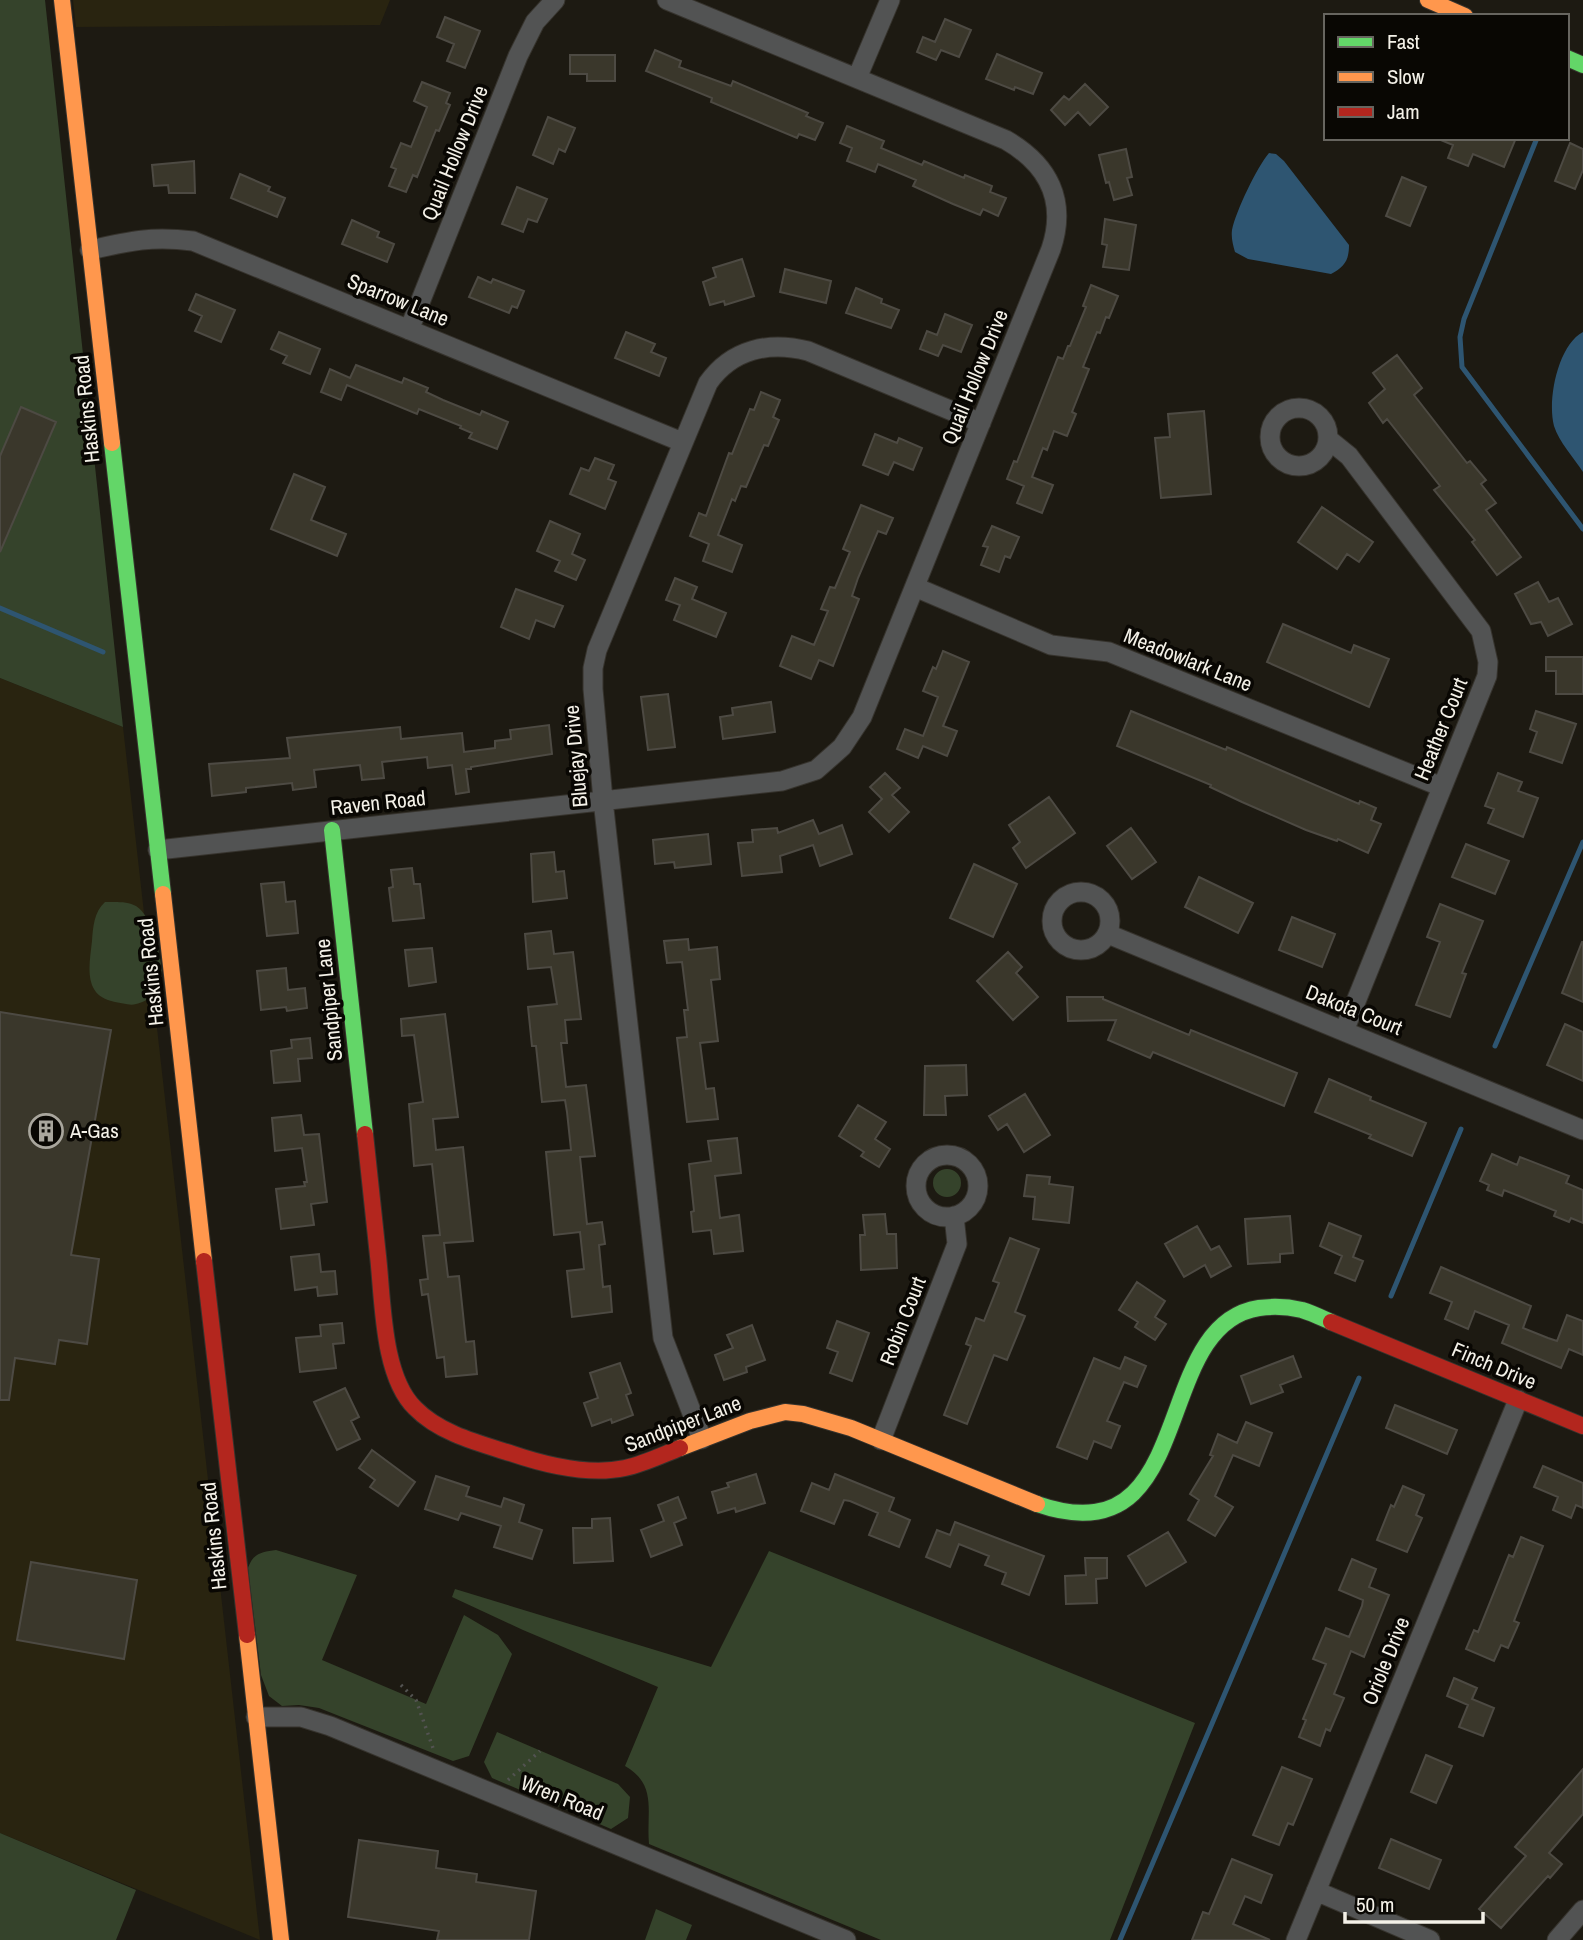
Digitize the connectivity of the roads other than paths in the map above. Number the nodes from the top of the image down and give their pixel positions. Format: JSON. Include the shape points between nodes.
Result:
{"nodes":[{"id":1,"x":62,"y":0,"type":"edge"},
{"id":2,"x":555,"y":0,"type":"edge"},
{"id":3,"x":667,"y":0,"type":"edge"},
{"id":4,"x":890,"y":0,"type":"edge"},
{"id":5,"x":1427,"y":0,"type":"edge"},
{"id":6,"x":1460,"y":14,"type":"edge"},
{"id":7,"x":857,"y":78,"type":"junction"},
{"id":8,"x":90,"y":250,"type":"junction"},
{"id":9,"x":409,"y":330,"type":"junction"},
{"id":10,"x":981,"y":423,"type":"junction"},
{"id":11,"x":1328,"y":439,"type":"dead end"},
{"id":12,"x":682,"y":442,"type":"junction"},
{"id":13,"x":915,"y":587,"type":"junction"},
{"id":14,"x":1442,"y":786,"type":"junction"},
{"id":15,"x":603,"y":800,"type":"junction"},
{"id":16,"x":332,"y":831,"type":"junction"},
{"id":17,"x":158,"y":850,"type":"junction"},
{"id":18,"x":1108,"y":933,"type":"dead end"},
{"id":19,"x":1343,"y":1031,"type":"junction"},
{"id":20,"x":1583,"y":1130,"type":"edge"},
{"id":21,"x":954,"y":1216,"type":"dead end"},
{"id":22,"x":1388,"y":1345,"type":"joint"},
{"id":23,"x":1518,"y":1400,"type":"junction"},
{"id":24,"x":1583,"y":1426,"type":"edge"},
{"id":25,"x":702,"y":1439,"type":"junction"},
{"id":26,"x":881,"y":1440,"type":"junction"},
{"id":27,"x":256,"y":1717,"type":"junction"},
{"id":28,"x":1316,"y":1891,"type":"junction"},
{"id":29,"x":1583,"y":1910,"type":"edge"},
{"id":30,"x":281,"y":1940,"type":"edge"},
{"id":31,"x":846,"y":1940,"type":"edge"},
{"id":32,"x":1296,"y":1940,"type":"edge"},
{"id":33,"x":1430,"y":1940,"type":"edge"},
{"id":34,"x":1557,"y":1940,"type":"edge"}],
"edges":[{"from":1,"to":8,"type":"street","name":"Haskins Road"},
{"from":2,"to":9,"type":"street","name":"Quail Hollow Drive","via":[[535,22],[518,56]]},
{"from":3,"to":7,"type":"street","name":"Quail Hollow Drive"},
{"from":4,"to":7,"type":"street"},
{"from":5,"to":6,"type":"street"},
{"from":7,"to":10,"type":"street","name":"Quail Hollow Drive","via":[[1019,147],[1040,167],[1053,192],[1058,220],[1054,242]]},
{"from":8,"to":9,"type":"street","name":"Sparrow Lane","via":[[140,239],[193,241]]},
{"from":8,"to":17,"type":"street","name":"Haskins Road"},
{"from":9,"to":12,"type":"street","name":"Sparrow Lane"},
{"from":10,"to":12,"type":"street","name":"Bluejay Drive","via":[[808,351],[780,346],[739,355],[716,371]]},
{"from":10,"to":13,"type":"street","name":"Quail Hollow Drive"},
{"from":11,"to":14,"type":"street","name":"Heather Court","via":[[1349,456],[1481,631],[1487,676]]},
{"from":12,"to":15,"type":"street","name":"Bluejay Drive","via":[[593,668]]},
{"from":13,"to":14,"type":"street","name":"Meadowlark Lane","via":[[1051,645],[1109,652]]},
{"from":13,"to":15,"type":"street","name":"Quail Hollow Drive","via":[[862,718],[842,747],[816,770],[782,781]]},
{"from":14,"to":19,"type":"street","name":"Heather Court"},
{"from":15,"to":16,"type":"street","name":"Raven Road"},
{"from":15,"to":25,"type":"street","name":"Bluejay Drive","via":[[663,1338]]},
{"from":16,"to":17,"type":"street","name":"Raven Road"},
{"from":16,"to":25,"type":"street","name":"Sandpiper Lane","via":[[387,1337],[401,1391],[415,1410],[440,1427],[554,1466],[593,1472],[624,1469]]},
{"from":17,"to":27,"type":"street","name":"Haskins Road"},
{"from":18,"to":19,"type":"street","name":"Dakota Court"},
{"from":19,"to":20,"type":"street","name":"Dakota Court"},
{"from":21,"to":26,"type":"street","name":"Robin Court","via":[[957,1244]]},
{"from":22,"to":23,"type":"street","name":"Finch Drive"},
{"from":22,"to":26,"type":"street","name":"Sandpiper Lane","via":[[1301,1310],[1277,1306],[1230,1319],[1202,1355],[1153,1468],[1135,1492],[1110,1508],[1077,1514],[1036,1503]]},
{"from":23,"to":24,"type":"street","name":"Finch Drive"},
{"from":23,"to":28,"type":"street","name":"Oriole Drive"},
{"from":25,"to":26,"type":"street","name":"Sandpiper Lane","via":[[787,1411],[827,1418]]},
{"from":27,"to":30,"type":"street","name":"Haskins Road"},
{"from":27,"to":31,"type":"street","name":"Wren Road","via":[[316,1721]]},
{"from":28,"to":32,"type":"street","name":"Oriole Drive"},
{"from":28,"to":33,"type":"street"},
{"from":29,"to":34,"type":"street"}]}
